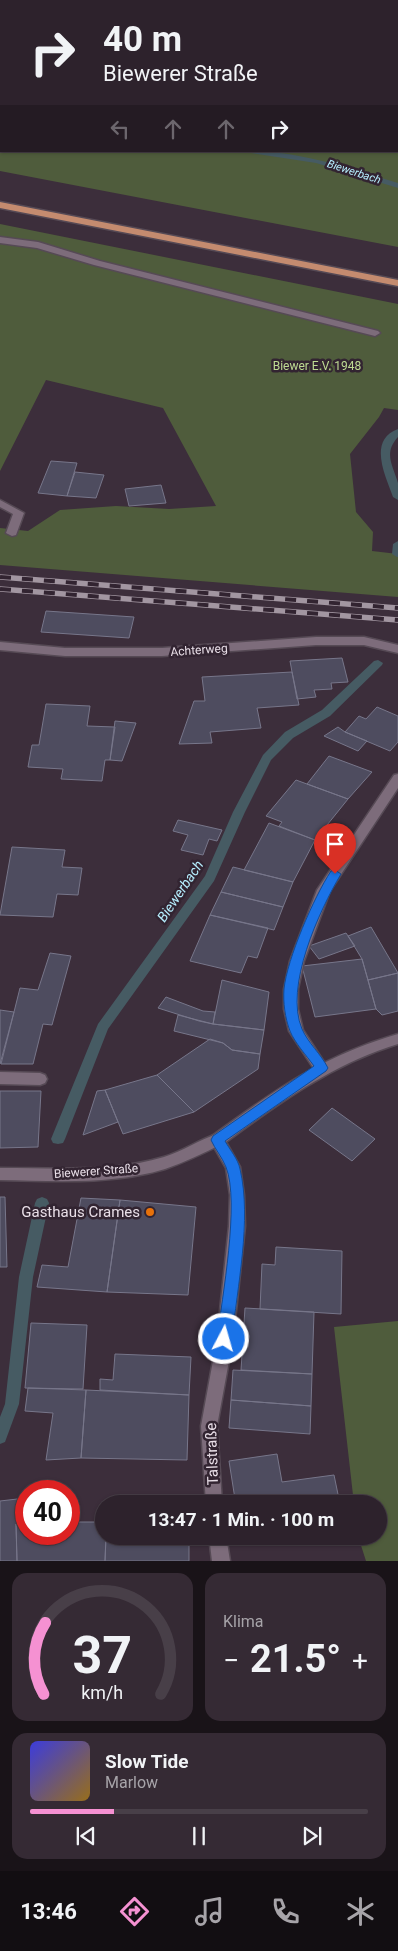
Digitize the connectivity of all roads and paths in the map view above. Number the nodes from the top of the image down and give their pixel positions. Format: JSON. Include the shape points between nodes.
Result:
{"nodes":[{"id":1,"x":0,"y":205,"type":"edge"},
{"id":2,"x":0,"y":240,"type":"edge"},
{"id":3,"x":398,"y":282,"type":"edge"},
{"id":4,"x":375,"y":332,"type":"dead end"},
{"id":5,"x":0,"y":503,"type":"edge"},
{"id":6,"x":12,"y":533,"type":"dead end"},
{"id":7,"x":0,"y":646,"type":"edge"},
{"id":8,"x":398,"y":649,"type":"edge"},
{"id":9,"x":398,"y":778,"type":"edge"},
{"id":10,"x":398,"y":1039,"type":"edge"},
{"id":11,"x":322,"y":1068,"type":"junction"},
{"id":12,"x":0,"y":1078,"type":"edge"},
{"id":13,"x":40,"y":1079,"type":"dead end"},
{"id":14,"x":217,"y":1140,"type":"junction"},
{"id":15,"x":0,"y":1174,"type":"edge"},
{"id":16,"x":213,"y":1495,"type":"edge"},
{"id":17,"x":218,"y":1545,"type":"edge"},
{"id":18,"x":221,"y":1561,"type":"edge"}],
"edges":[{"from":1,"to":3,"type":"main road"},
{"from":2,"to":4,"type":"street","via":[[38,245],[97,264]]},
{"from":5,"to":6,"type":"street","via":[[19,513]]},
{"from":7,"to":8,"type":"street","name":"Achterweg","via":[[65,652],[162,652],[364,641]]},
{"from":9,"to":11,"type":"street","via":[[324,890],[297,962],[291,989],[296,1031]]},
{"from":10,"to":11,"type":"street","name":"Biewerer Straße"},
{"from":11,"to":14,"type":"street","name":"Biewerer Straße"},
{"from":12,"to":13,"type":"street"},
{"from":14,"to":15,"type":"street","name":"Biewerer Straße","via":[[165,1163],[133,1170],[73,1175]]},
{"from":14,"to":16,"type":"street","name":"Talstraße","via":[[233,1167],[237,1226],[224,1339],[209,1426]]},
{"from":17,"to":18,"type":"street"}]}
